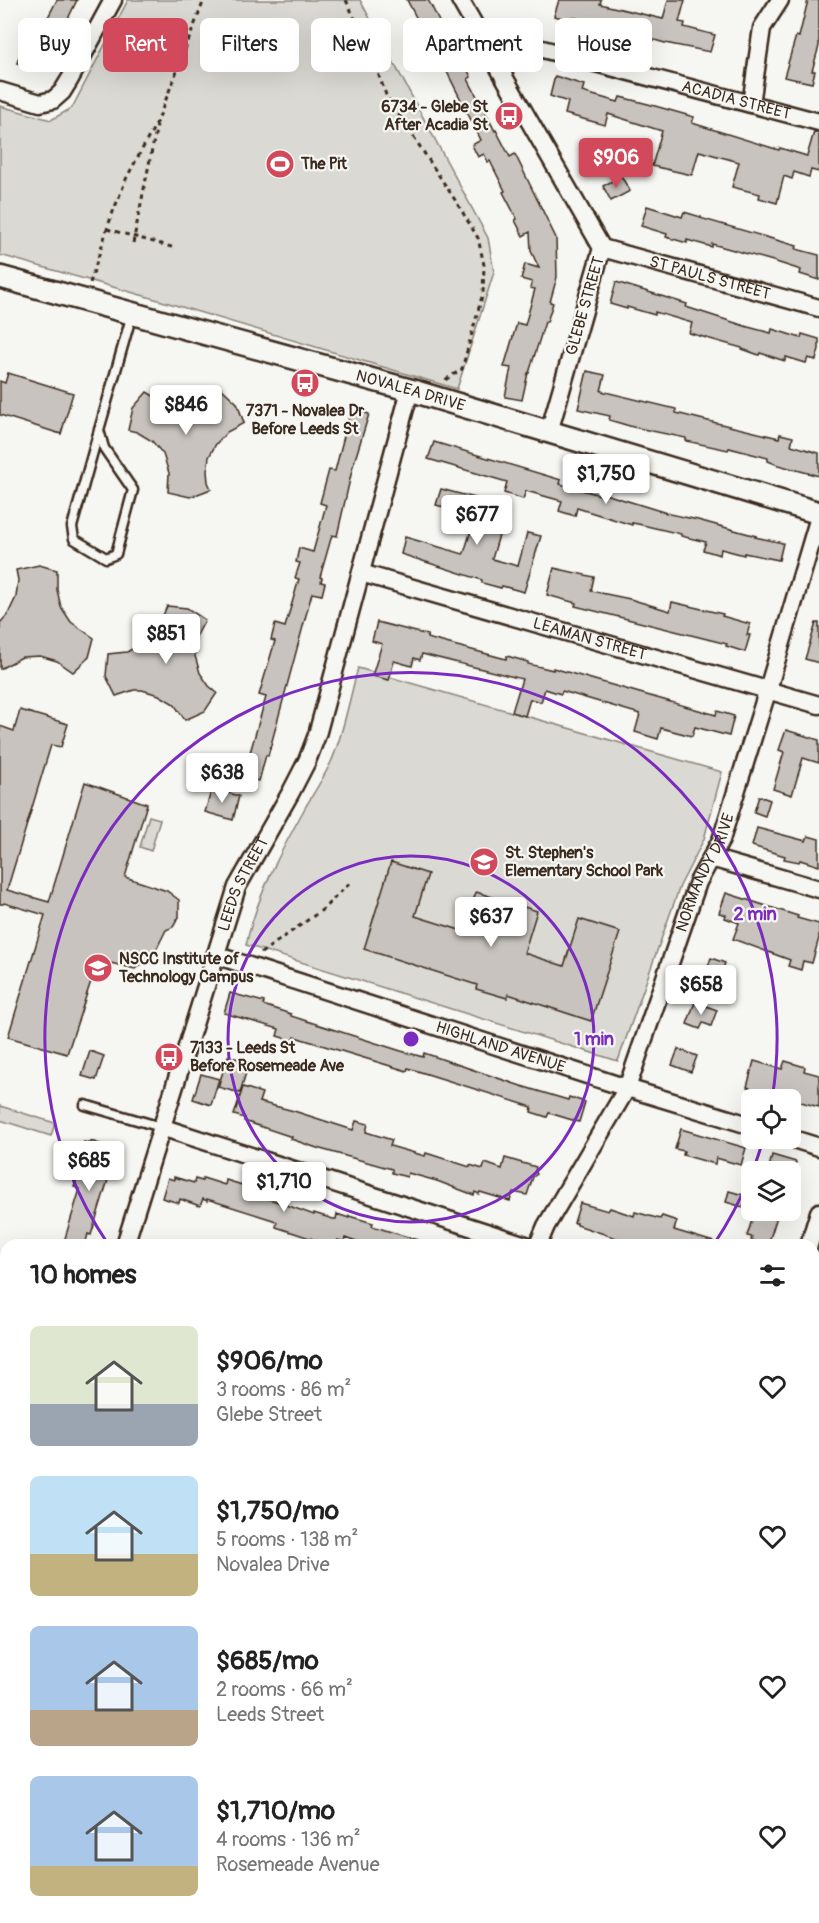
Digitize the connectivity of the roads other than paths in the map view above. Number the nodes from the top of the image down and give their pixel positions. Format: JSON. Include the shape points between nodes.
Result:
{"nodes":[{"id":1,"x":113,"y":0,"type":"edge"},
{"id":2,"x":460,"y":0,"type":"edge"},
{"id":3,"x":780,"y":0,"type":"edge"},
{"id":4,"x":470,"y":18,"type":"edge"},
{"id":5,"x":543,"y":49,"type":"edge"},
{"id":6,"x":501,"y":72,"type":"edge"},
{"id":7,"x":0,"y":92,"type":"edge"},
{"id":8,"x":751,"y":104,"type":"junction"},
{"id":9,"x":819,"y":122,"type":"edge"},
{"id":10,"x":602,"y":248,"type":"junction"},
{"id":11,"x":0,"y":277,"type":"edge"},
{"id":12,"x":819,"y":308,"type":"edge"},
{"id":13,"x":132,"y":314,"type":"junction"},
{"id":14,"x":410,"y":390,"type":"junction"},
{"id":15,"x":99,"y":430,"type":"junction"},
{"id":16,"x":549,"y":432,"type":"junction"},
{"id":17,"x":819,"y":515,"type":"edge"},
{"id":18,"x":361,"y":573,"type":"junction"},
{"id":19,"x":768,"y":689,"type":"junction"},
{"id":20,"x":819,"y":705,"type":"edge"},
{"id":21,"x":711,"y":858,"type":"junction"},
{"id":22,"x":819,"y":889,"type":"edge"},
{"id":23,"x":215,"y":955,"type":"junction"},
{"id":24,"x":627,"y":1088,"type":"junction"},
{"id":25,"x":85,"y":1105,"type":"dead end"},
{"id":26,"x":741,"y":1123,"type":"edge"},
{"id":27,"x":161,"y":1127,"type":"junction"},
{"id":28,"x":801,"y":1141,"type":"edge"},
{"id":29,"x":819,"y":1147,"type":"edge"},
{"id":30,"x":819,"y":1212,"type":"edge"},
{"id":31,"x":127,"y":1239,"type":"edge"},
{"id":32,"x":507,"y":1239,"type":"edge"},
{"id":33,"x":541,"y":1239,"type":"edge"},
{"id":34,"x":811,"y":1239,"type":"edge"}],
"edges":[{"from":1,"to":7,"type":"street","via":[[62,92],[53,100],[40,103]]},
{"from":2,"to":4,"type":"street","name":"GLEBE STREET"},
{"from":3,"to":8,"type":"street","via":[[762,28]]},
{"from":5,"to":8,"type":"street","name":"ACADIA STREET"},
{"from":6,"to":10,"type":"street","name":"GLEBE STREET"},
{"from":8,"to":9,"type":"street","name":"ACADIA STREET"},
{"from":10,"to":12,"type":"street","name":"ST PAULS STREET"},
{"from":10,"to":16,"type":"street","name":"GLEBE STREET"},
{"from":11,"to":13,"type":"street","name":"NOVALEA DRIVE"},
{"from":13,"to":14,"type":"street","name":"NOVALEA DRIVE"},
{"from":13,"to":15,"type":"lane"},
{"from":14,"to":16,"type":"street","name":"NOVALEA DRIVE"},
{"from":14,"to":18,"type":"street","name":"LEEDS STREET"},
{"from":15,"to":15,"type":"lane","via":[[72,527],[74,539],[105,558],[116,554],[132,490],[104,448]]},
{"from":16,"to":17,"type":"street","name":"NOVALEA DRIVE"},
{"from":17,"to":19,"type":"street","name":"NORMANDY DRIVE"},
{"from":18,"to":19,"type":"street","name":"LEAMAN STREET"},
{"from":18,"to":23,"type":"street","name":"LEEDS STREET","via":[[311,752],[237,887]]},
{"from":19,"to":20,"type":"street","name":"LEAMAN STREET"},
{"from":19,"to":21,"type":"street","name":"NORMANDY DRIVE","via":[[721,840]]},
{"from":21,"to":22,"type":"street"},
{"from":21,"to":24,"type":"street","name":"NORMANDY DRIVE","via":[[698,882]]},
{"from":23,"to":24,"type":"street","name":"HIGHLAND AVENUE"},
{"from":23,"to":27,"type":"street","name":"LEEDS STREET"},
{"from":24,"to":26,"type":"street","name":"HIGHLAND AVENUE"},
{"from":24,"to":33,"type":"street","name":"NORMANDY DRIVE"},
{"from":25,"to":27,"type":"lane"},
{"from":27,"to":31,"type":"street","name":"LEEDS STREET"},
{"from":27,"to":32,"type":"street"},
{"from":28,"to":29,"type":"street"},
{"from":30,"to":34,"type":"street"}]}
